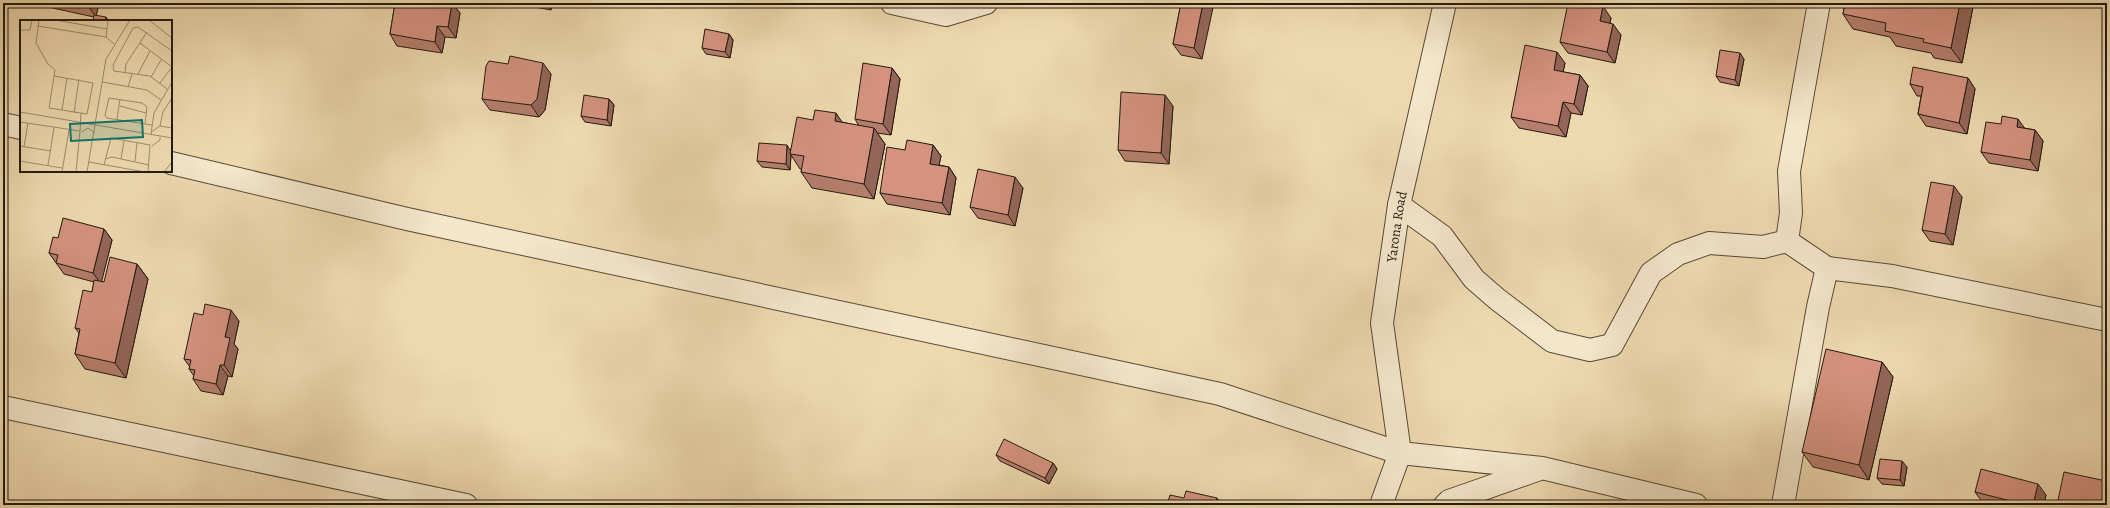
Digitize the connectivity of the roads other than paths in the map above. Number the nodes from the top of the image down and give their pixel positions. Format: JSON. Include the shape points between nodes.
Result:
{"nodes":[{"id":1,"x":892,"y":3,"type":"edge"},
{"id":2,"x":986,"y":3,"type":"edge"},
{"id":3,"x":1445,"y":3,"type":"edge"},
{"id":4,"x":1819,"y":3,"type":"edge"},
{"id":5,"x":3,"y":124,"type":"edge"},
{"id":6,"x":20,"y":128,"type":"edge"},
{"id":7,"x":172,"y":163,"type":"edge"},
{"id":8,"x":1399,"y":205,"type":"junction"},
{"id":9,"x":1787,"y":241,"type":"junction"},
{"id":10,"x":1827,"y":268,"type":"junction"},
{"id":11,"x":2107,"y":320,"type":"edge"},
{"id":12,"x":3,"y":406,"type":"edge"},
{"id":13,"x":1400,"y":452,"type":"junction"},
{"id":14,"x":1542,"y":468,"type":"junction"},
{"id":15,"x":466,"y":505,"type":"edge"},
{"id":16,"x":1381,"y":505,"type":"edge"},
{"id":17,"x":1446,"y":505,"type":"edge"},
{"id":18,"x":1696,"y":505,"type":"edge"},
{"id":19,"x":1782,"y":505,"type":"edge"}],
"edges":[{"from":1,"to":2,"type":"street","via":[[946,15]]},
{"from":3,"to":8,"type":"street","name":"Yarona Road"},
{"from":4,"to":9,"type":"street","via":[[1789,171],[1791,213]]},
{"from":5,"to":6,"type":"street"},
{"from":7,"to":13,"type":"street","via":[[407,219],[1220,394]]},
{"from":8,"to":9,"type":"street","via":[[1442,236],[1474,279],[1552,341],[1590,350],[1612,345],[1651,274],[1678,254],[1709,244],[1763,247]]},
{"from":8,"to":13,"type":"street","name":"Yarona Road","via":[[1382,323]]},
{"from":9,"to":10,"type":"street"},
{"from":10,"to":11,"type":"street","via":[[1892,276]]},
{"from":10,"to":19,"type":"street"},
{"from":12,"to":15,"type":"street"},
{"from":13,"to":14,"type":"street"},
{"from":13,"to":16,"type":"street"},
{"from":14,"to":17,"type":"street","via":[[1449,501]]},
{"from":14,"to":18,"type":"street"}]}
